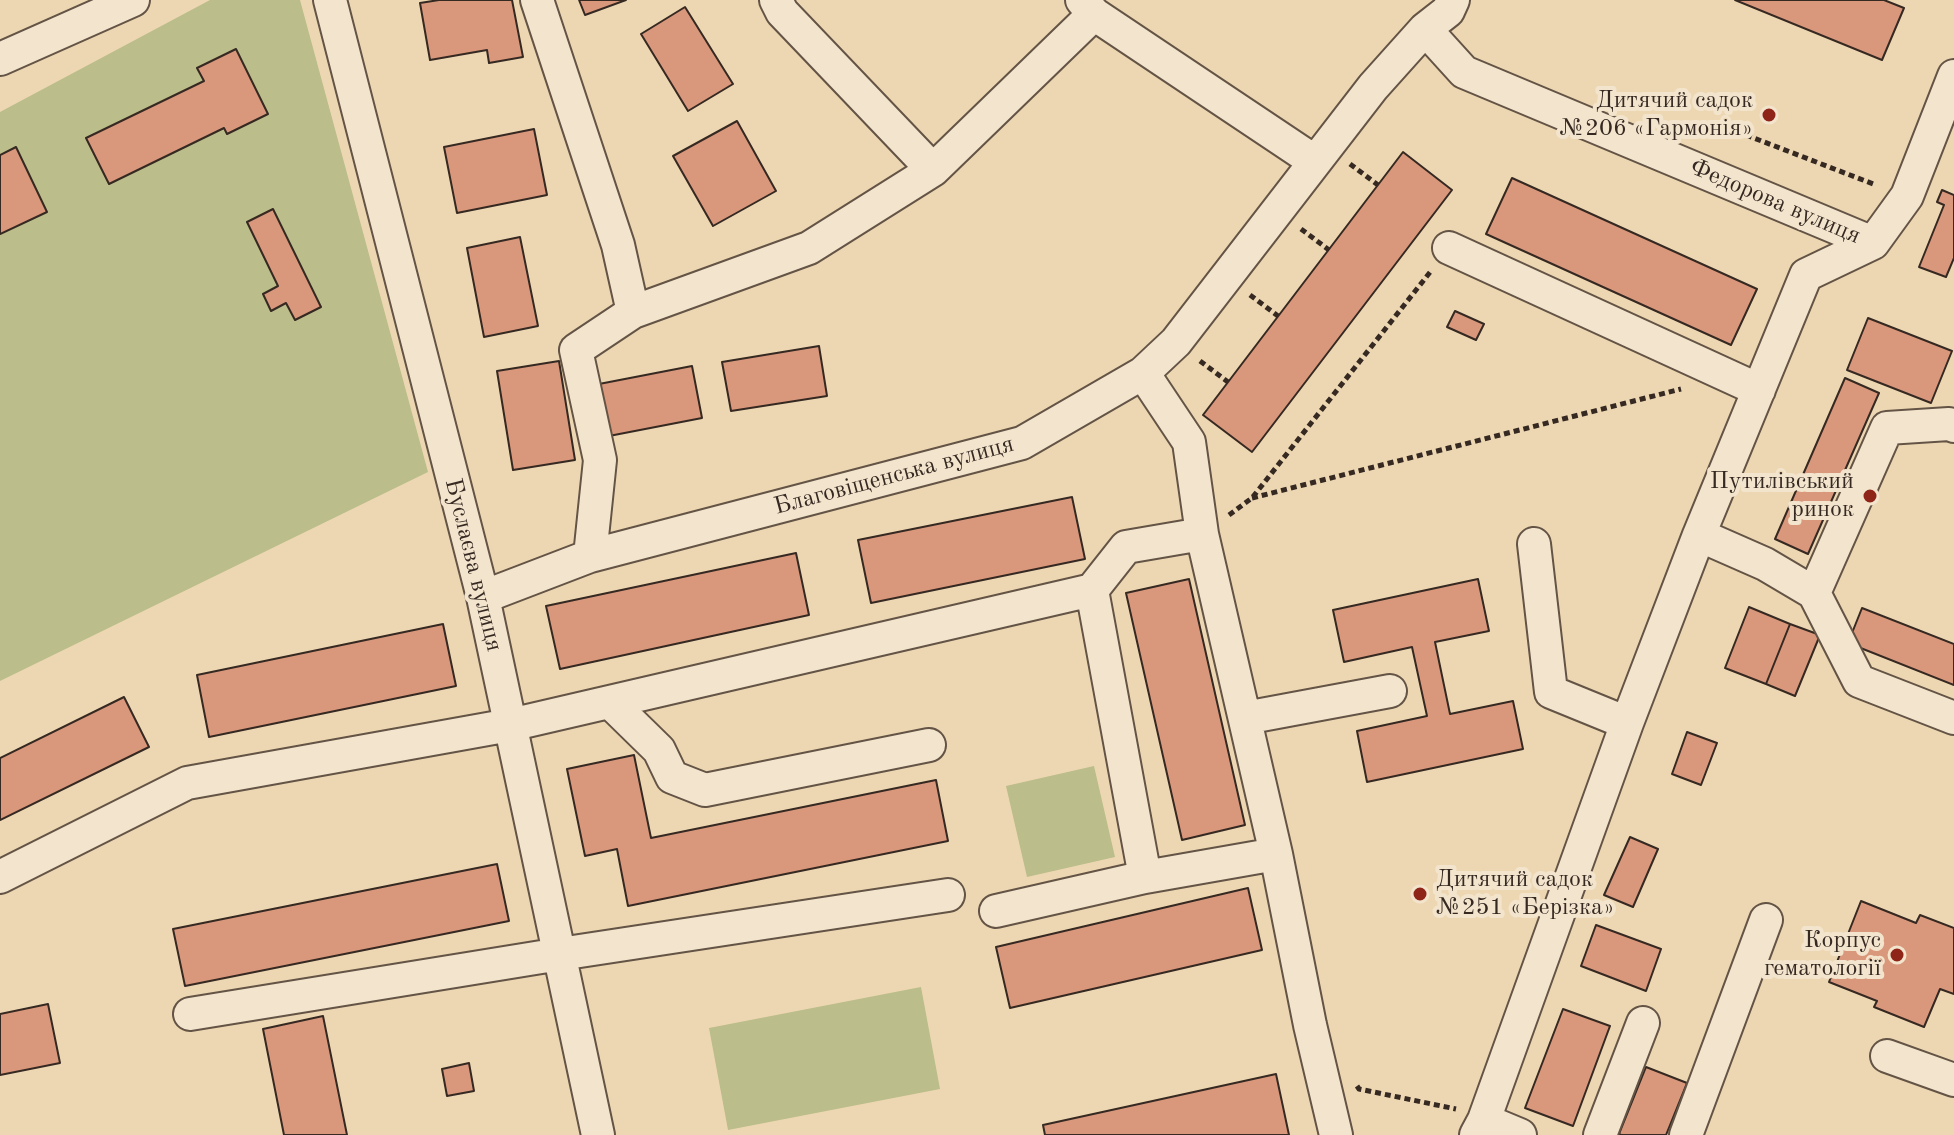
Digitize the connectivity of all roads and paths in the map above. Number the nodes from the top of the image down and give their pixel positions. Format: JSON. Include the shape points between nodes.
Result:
{"nodes":[{"id":1,"x":133,"y":0,"type":"edge"},
{"id":2,"x":330,"y":0,"type":"edge"},
{"id":3,"x":537,"y":0,"type":"edge"},
{"id":4,"x":776,"y":0,"type":"edge"},
{"id":5,"x":1453,"y":0,"type":"edge"},
{"id":6,"x":1088,"y":7,"type":"edge"},
{"id":7,"x":1425,"y":29,"type":"junction"},
{"id":8,"x":0,"y":59,"type":"edge"},
{"id":9,"x":1954,"y":76,"type":"edge"},
{"id":10,"x":1746,"y":135,"type":"dead end"},
{"id":11,"x":1314,"y":161,"type":"junction"},
{"id":12,"x":933,"y":170,"type":"junction"},
{"id":13,"x":1907,"y":196,"type":"junction"},
{"id":14,"x":1873,"y":243,"type":"junction"},
{"id":15,"x":1449,"y":248,"type":"joint"},
{"id":16,"x":633,"y":312,"type":"junction"},
{"id":17,"x":1143,"y":373,"type":"junction"},
{"id":18,"x":1730,"y":376,"type":"junction"},
{"id":19,"x":1759,"y":390,"type":"junction"},
{"id":20,"x":1954,"y":426,"type":"edge"},
{"id":21,"x":1252,"y":498,"type":"junction"},
{"id":22,"x":1202,"y":534,"type":"junction"},
{"id":23,"x":1699,"y":535,"type":"junction"},
{"id":24,"x":1534,"y":544,"type":"dead end"},
{"id":25,"x":590,"y":556,"type":"junction"},
{"id":26,"x":1092,"y":590,"type":"junction"},
{"id":27,"x":1814,"y":593,"type":"junction"},
{"id":28,"x":483,"y":597,"type":"junction"},
{"id":29,"x":1390,"y":691,"type":"dead end"},
{"id":30,"x":610,"y":702,"type":"junction"},
{"id":31,"x":1245,"y":718,"type":"junction"},
{"id":32,"x":1954,"y":718,"type":"edge"},
{"id":33,"x":1627,"y":723,"type":"junction"},
{"id":34,"x":510,"y":725,"type":"junction"},
{"id":35,"x":929,"y":745,"type":"dead end"},
{"id":36,"x":1276,"y":854,"type":"junction"},
{"id":37,"x":0,"y":877,"type":"edge"},
{"id":38,"x":1145,"y":877,"type":"junction"},
{"id":39,"x":948,"y":895,"type":"dead end"},
{"id":40,"x":996,"y":911,"type":"dead end"},
{"id":41,"x":1766,"y":920,"type":"dead end"},
{"id":42,"x":560,"y":954,"type":"junction"},
{"id":43,"x":190,"y":1014,"type":"dead end"},
{"id":44,"x":1643,"y":1023,"type":"dead end"},
{"id":45,"x":1887,"y":1056,"type":"dead end"},
{"id":46,"x":1351,"y":1078,"type":"dead end"},
{"id":47,"x":1954,"y":1080,"type":"edge"},
{"id":48,"x":1480,"y":1128,"type":"edge"},
{"id":49,"x":598,"y":1135,"type":"edge"},
{"id":50,"x":1336,"y":1135,"type":"edge"},
{"id":51,"x":1520,"y":1135,"type":"edge"},
{"id":52,"x":1600,"y":1135,"type":"edge"},
{"id":53,"x":1686,"y":1135,"type":"edge"}],
"edges":[{"from":1,"to":8,"type":"street"},
{"from":2,"to":28,"type":"street","name":"Буслаєва вулиця"},
{"from":3,"to":16,"type":"street","via":[[618,245]]},
{"from":4,"to":12,"type":"street"},
{"from":5,"to":7,"type":"street","name":"Благовіщенська вулиця","via":[[1448,11]]},
{"from":6,"to":11,"type":"street"},
{"from":6,"to":12,"type":"street"},
{"from":7,"to":11,"type":"street","name":"Благовіщенська вулиця"},
{"from":7,"to":14,"type":"street","name":"Федорова вулиця","via":[[1464,72]]},
{"from":9,"to":13,"type":"street"},
{"from":10,"to":13,"type":"path"},
{"from":11,"to":17,"type":"street","name":"Благовіщенська вулиця","via":[[1176,342]]},
{"from":12,"to":16,"type":"street","via":[[809,248]]},
{"from":13,"to":14,"type":"street"},
{"from":14,"to":19,"type":"street","via":[[1806,275]]},
{"from":15,"to":18,"type":"street"},
{"from":15,"to":21,"type":"path"},
{"from":16,"to":25,"type":"street","via":[[576,350],[600,460]]},
{"from":17,"to":22,"type":"street","via":[[1189,442]]},
{"from":17,"to":25,"type":"street","name":"Благовіщенська вулиця","via":[[1022,443]]},
{"from":18,"to":19,"type":"street"},
{"from":18,"to":21,"type":"path"},
{"from":19,"to":23,"type":"street"},
{"from":20,"to":27,"type":"street","via":[[1887,428]]},
{"from":21,"to":22,"type":"path"},
{"from":22,"to":26,"type":"street","via":[[1126,547]]},
{"from":22,"to":31,"type":"street"},
{"from":23,"to":27,"type":"street"},
{"from":23,"to":33,"type":"street"},
{"from":24,"to":33,"type":"street","via":[[1551,692]]},
{"from":25,"to":28,"type":"street","name":"Благовіщенська вулиця"},
{"from":26,"to":30,"type":"street"},
{"from":26,"to":38,"type":"street"},
{"from":27,"to":32,"type":"street","via":[[1859,681]]},
{"from":28,"to":34,"type":"street","name":"Буслаєва вулиця"},
{"from":29,"to":31,"type":"street"},
{"from":30,"to":34,"type":"street"},
{"from":30,"to":35,"type":"street","via":[[659,750],[672,777],[705,790]]},
{"from":31,"to":36,"type":"street"},
{"from":33,"to":48,"type":"street"},
{"from":34,"to":37,"type":"street","via":[[187,783]]},
{"from":34,"to":42,"type":"street","name":"Буслаєва вулиця"},
{"from":36,"to":38,"type":"street"},
{"from":36,"to":50,"type":"street"},
{"from":38,"to":40,"type":"street"},
{"from":39,"to":42,"type":"street"},
{"from":41,"to":53,"type":"street"},
{"from":42,"to":43,"type":"street"},
{"from":42,"to":49,"type":"street","name":"Буслаєва вулиця"},
{"from":44,"to":52,"type":"street"},
{"from":45,"to":47,"type":"street"},
{"from":46,"to":48,"type":"path","via":[[1359,1089],[1455,1108]]},
{"from":48,"to":51,"type":"street"}]}
